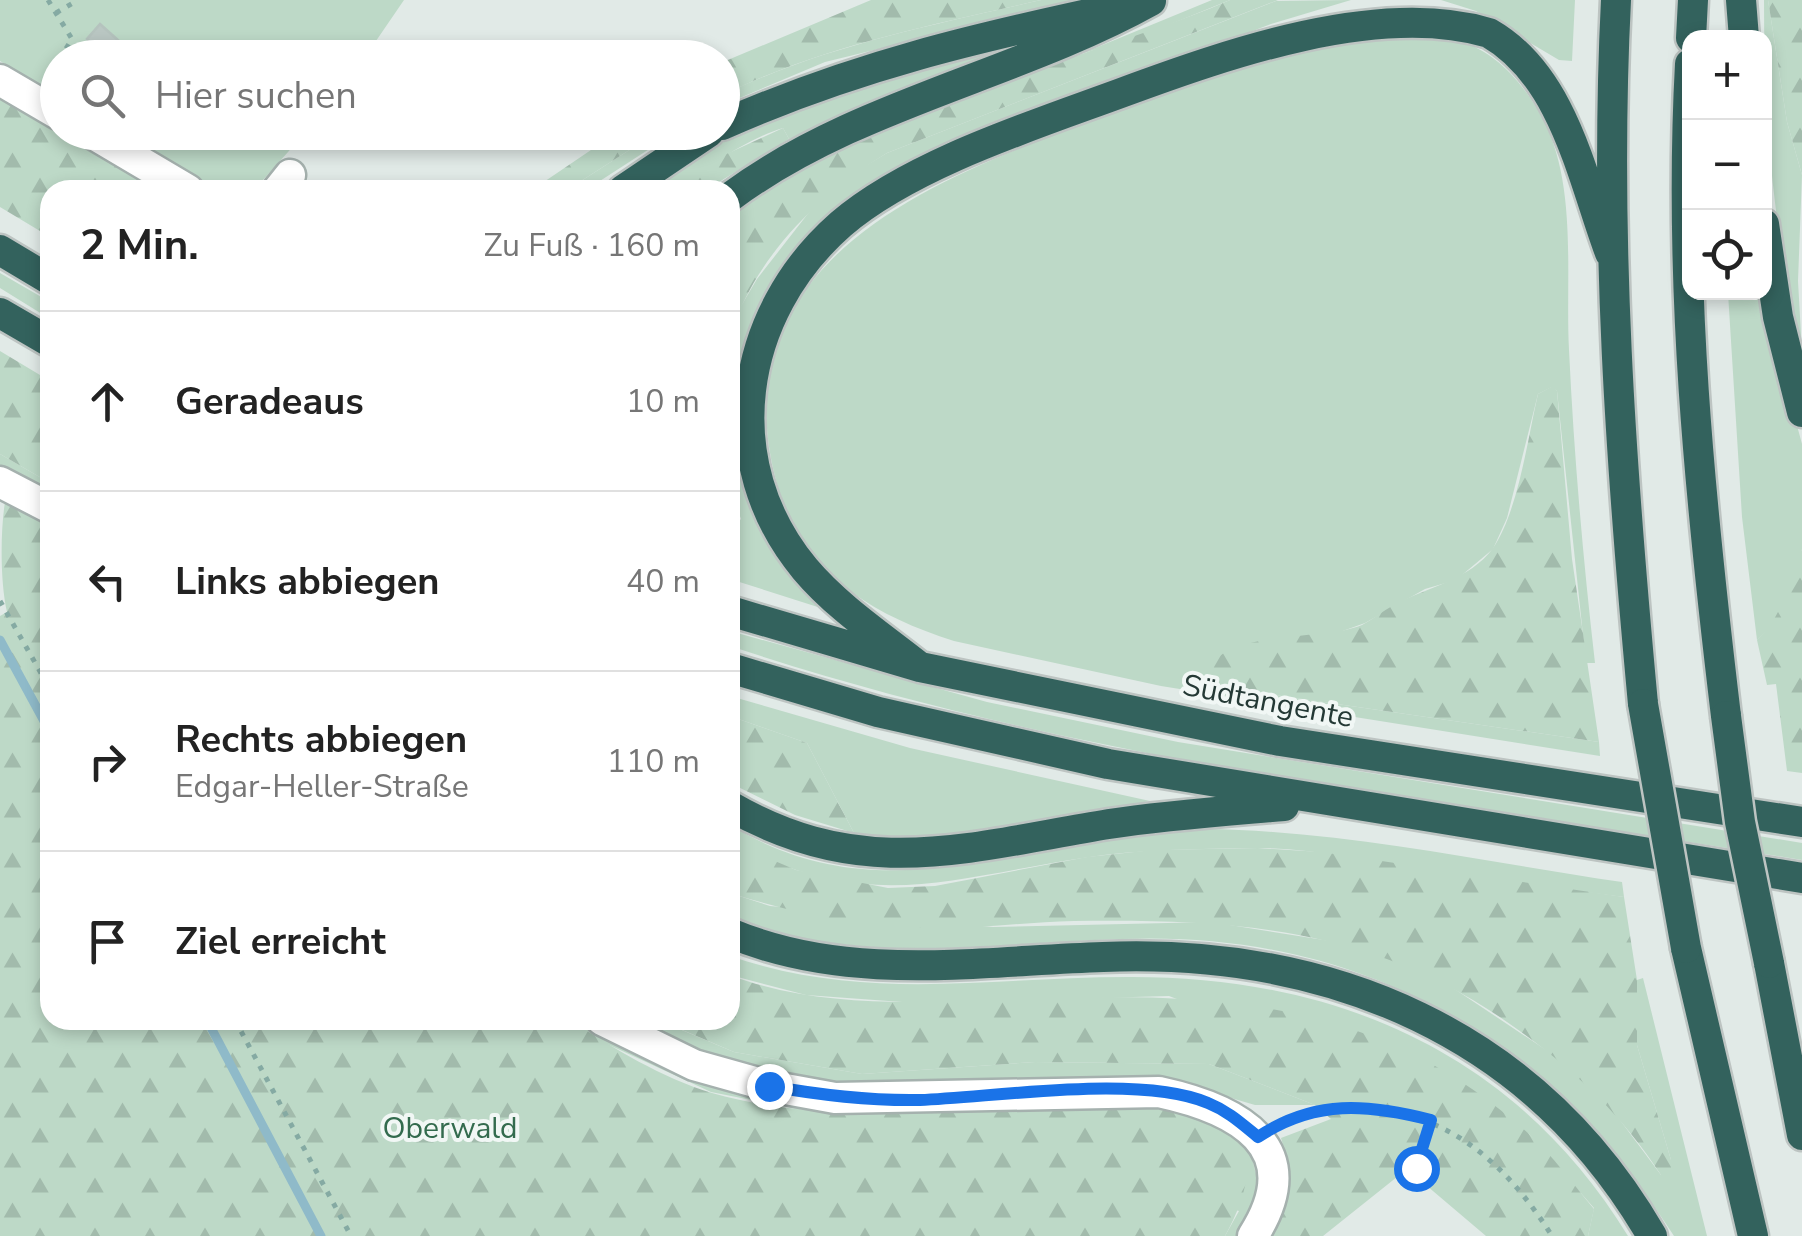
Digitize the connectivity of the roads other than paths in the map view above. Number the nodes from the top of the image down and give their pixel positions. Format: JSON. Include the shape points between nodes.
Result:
{"nodes":[{"id":1,"x":1151,"y":0,"type":"edge"},
{"id":2,"x":1616,"y":0,"type":"edge"},
{"id":3,"x":1693,"y":0,"type":"edge"},
{"id":4,"x":1742,"y":0,"type":"edge"},
{"id":5,"x":1691,"y":30,"type":"edge"},
{"id":6,"x":1744,"y":30,"type":"edge"},
{"id":7,"x":0,"y":80,"type":"edge"},
{"id":8,"x":40,"y":103,"type":"edge"},
{"id":9,"x":740,"y":117,"type":"edge"},
{"id":10,"x":1690,"y":120,"type":"edge"},
{"id":11,"x":120,"y":150,"type":"edge"},
{"id":12,"x":683,"y":150,"type":"edge"},
{"id":13,"x":171,"y":180,"type":"edge"},
{"id":14,"x":639,"y":180,"type":"edge"},
{"id":15,"x":740,"y":191,"type":"edge"},
{"id":16,"x":0,"y":250,"type":"edge"},
{"id":17,"x":1610,"y":254,"type":"junction"},
{"id":18,"x":40,"y":261,"type":"edge"},
{"id":19,"x":40,"y":274,"type":"edge"},
{"id":20,"x":1772,"y":278,"type":"edge"},
{"id":21,"x":0,"y":313,"type":"edge"},
{"id":22,"x":40,"y":336,"type":"edge"},
{"id":23,"x":1802,"y":412,"type":"edge"},
{"id":24,"x":0,"y":482,"type":"edge"},
{"id":25,"x":40,"y":503,"type":"edge"},
{"id":26,"x":740,"y":614,"type":"edge"},
{"id":27,"x":920,"y":667,"type":"junction"},
{"id":28,"x":740,"y":671,"type":"edge"},
{"id":29,"x":1326,"y":802,"type":"junction"},
{"id":30,"x":740,"y":811,"type":"edge"},
{"id":31,"x":1802,"y":822,"type":"edge"},
{"id":32,"x":1802,"y":878,"type":"edge"},
{"id":33,"x":740,"y":936,"type":"edge"},
{"id":34,"x":622,"y":1030,"type":"edge"},
{"id":35,"x":1802,"y":1136,"type":"edge"},
{"id":36,"x":1254,"y":1236,"type":"edge"},
{"id":37,"x":1652,"y":1236,"type":"edge"},
{"id":38,"x":1753,"y":1236,"type":"edge"}],
"edges":[{"from":1,"to":9,"type":"highway","via":[[885,62]]},
{"from":1,"to":15,"type":"highway","via":[[1087,36],[803,151]]},
{"from":2,"to":17,"type":"highway"},
{"from":3,"to":5,"type":"highway"},
{"from":4,"to":6,"type":"highway"},
{"from":7,"to":8,"type":"lane"},
{"from":10,"to":35,"type":"highway","bridge":true,"via":[[1700,504],[1740,822]]},
{"from":11,"to":13,"type":"lane"},
{"from":12,"to":14,"type":"highway"},
{"from":16,"to":18,"type":"highway"},
{"from":16,"to":19,"type":"highway"},
{"from":17,"to":27,"type":"highway","via":[[1543,82],[1488,32],[1391,8],[1312,22],[996,139],[908,182],[841,224],[781,292],[749,390],[750,456],[768,512],[804,568]]},
{"from":17,"to":38,"type":"highway","bridge":true,"via":[[1643,704],[1686,948]]},
{"from":20,"to":23,"type":"highway"},
{"from":21,"to":22,"type":"highway"},
{"from":24,"to":25,"type":"lane"},
{"from":26,"to":27,"type":"highway","name":"Südtangente"},
{"from":27,"to":31,"type":"highway","name":"Südtangente","via":[[1280,740]]},
{"from":28,"to":29,"type":"highway","via":[[878,712],[1108,764]]},
{"from":29,"to":30,"type":"highway","via":[[1147,818],[929,855],[858,853],[807,842]]},
{"from":29,"to":32,"type":"highway"},
{"from":33,"to":37,"type":"highway","via":[[847,962],[909,966],[1194,957],[1261,964],[1351,987],[1427,1019],[1516,1077],[1589,1148]]},
{"from":34,"to":36,"type":"lane","via":[[694,1065],[835,1098],[1159,1092],[1206,1102],[1233,1116],[1268,1152],[1276,1184]]}]}
